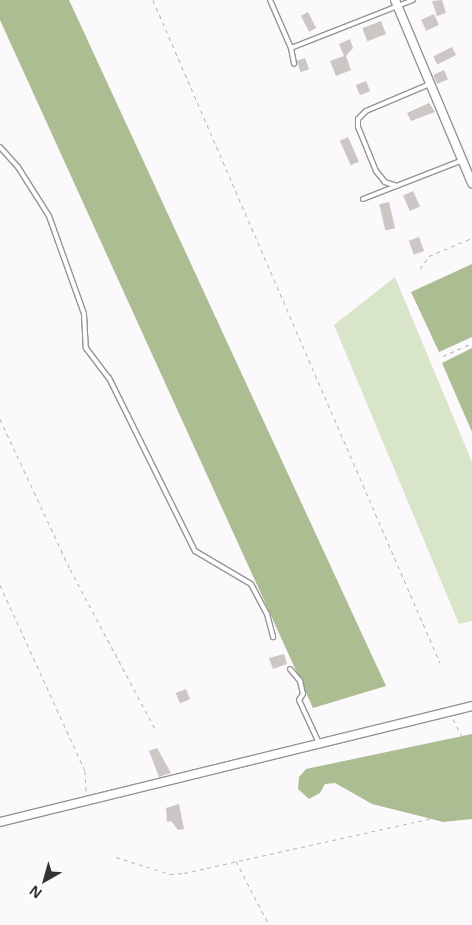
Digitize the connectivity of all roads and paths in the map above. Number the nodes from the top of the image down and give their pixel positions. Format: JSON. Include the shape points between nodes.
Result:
{"nodes":[{"id":1,"x":153,"y":0,"type":"edge"},
{"id":2,"x":270,"y":0,"type":"edge"},
{"id":3,"x":413,"y":0,"type":"edge"},
{"id":4,"x":396,"y":3,"type":"edge"},
{"id":5,"x":292,"y":48,"type":"junction"},
{"id":6,"x":294,"y":64,"type":"dead end"},
{"id":7,"x":430,"y":84,"type":"junction"},
{"id":8,"x":0,"y":147,"type":"edge"},
{"id":9,"x":463,"y":160,"type":"junction"},
{"id":10,"x":472,"y":184,"type":"edge"},
{"id":11,"x":398,"y":186,"type":"junction"},
{"id":12,"x":363,"y":199,"type":"dead end"},
{"id":13,"x":472,"y":238,"type":"edge"},
{"id":14,"x":420,"y":270,"type":"dead end"},
{"id":15,"x":472,"y":342,"type":"edge"},
{"id":16,"x":443,"y":356,"type":"dead end"},
{"id":17,"x":0,"y":419,"type":"edge"},
{"id":18,"x":0,"y":585,"type":"edge"},
{"id":19,"x":273,"y":637,"type":"dead end"},
{"id":20,"x":440,"y":663,"type":"dead end"},
{"id":21,"x":290,"y":669,"type":"dead end"},
{"id":22,"x":472,"y":706,"type":"edge"},
{"id":23,"x":450,"y":712,"type":"junction"},
{"id":24,"x":156,"y":731,"type":"dead end"},
{"id":25,"x":319,"y":743,"type":"junction"},
{"id":26,"x":472,"y":756,"type":"edge"},
{"id":27,"x":86,"y":799,"type":"junction"},
{"id":28,"x":472,"y":809,"type":"edge"},
{"id":29,"x":0,"y":822,"type":"edge"},
{"id":30,"x":116,"y":857,"type":"dead end"},
{"id":31,"x":236,"y":861,"type":"junction"},
{"id":32,"x":269,"y":925,"type":"edge"}],
"edges":[{"from":1,"to":20,"type":"path"},
{"from":2,"to":5,"type":"lane"},
{"from":3,"to":4,"type":"lane"},
{"from":4,"to":5,"type":"lane"},
{"from":4,"to":7,"type":"street"},
{"from":5,"to":6,"type":"lane"},
{"from":7,"to":9,"type":"street"},
{"from":7,"to":11,"type":"lane","via":[[366,111],[358,119],[358,127],[376,171],[385,182]]},
{"from":8,"to":19,"type":"lane","via":[[18,167],[49,216],[84,314],[86,348],[109,378],[195,551],[251,584],[267,614]]},
{"from":9,"to":10,"type":"street"},
{"from":9,"to":11,"type":"lane"},
{"from":11,"to":12,"type":"lane"},
{"from":13,"to":14,"type":"path","via":[[429,256]]},
{"from":15,"to":16,"type":"path"},
{"from":17,"to":24,"type":"path","via":[[70,570]]},
{"from":18,"to":27,"type":"path","via":[[85,771]]},
{"from":21,"to":25,"type":"lane","via":[[300,682],[303,694],[299,700]]},
{"from":22,"to":23,"type":"street"},
{"from":23,"to":25,"type":"street"},
{"from":23,"to":26,"type":"path"},
{"from":25,"to":27,"type":"street"},
{"from":27,"to":29,"type":"street"},
{"from":28,"to":31,"type":"path"},
{"from":30,"to":31,"type":"path","via":[[170,874]]},
{"from":31,"to":32,"type":"path"}]}
